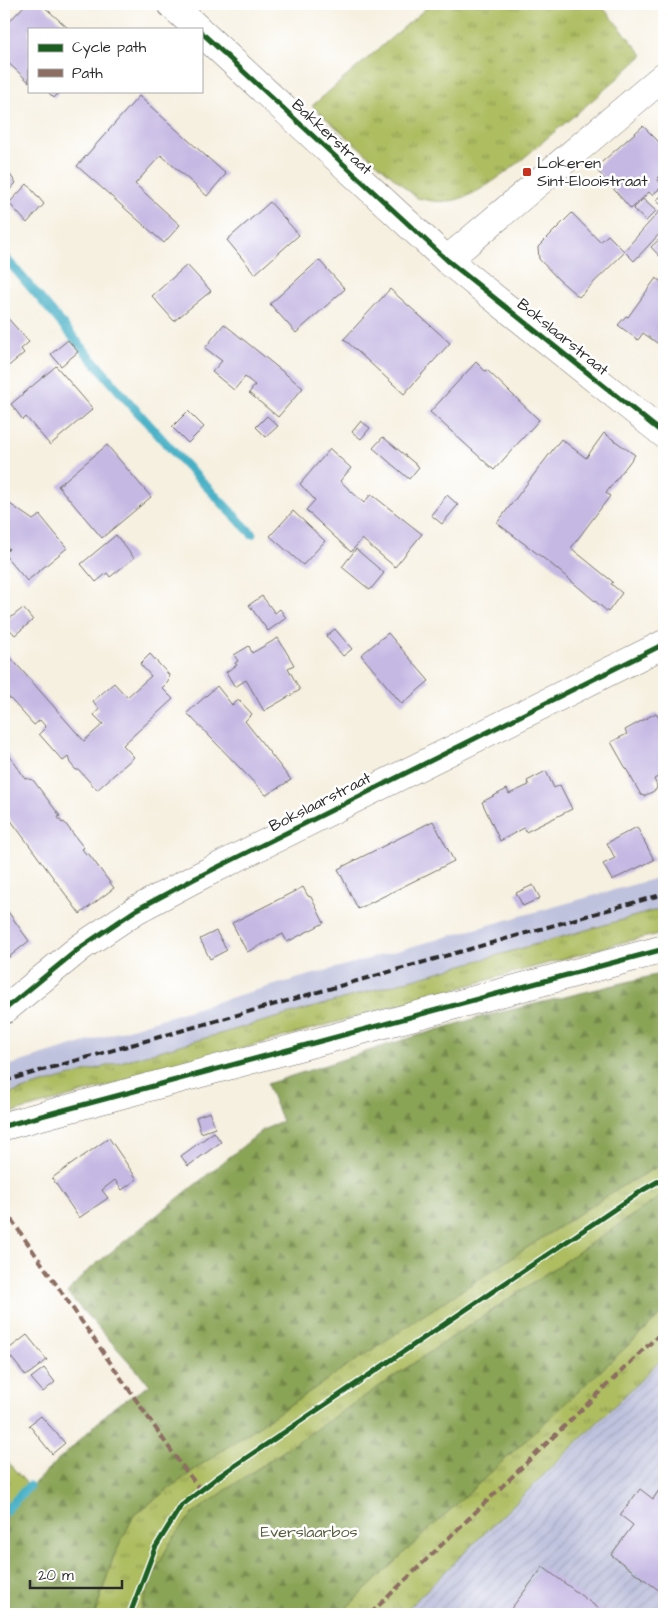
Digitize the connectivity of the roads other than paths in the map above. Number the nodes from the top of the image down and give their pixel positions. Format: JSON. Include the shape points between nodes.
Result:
{"nodes":[{"id":1,"x":171,"y":4,"type":"edge"},
{"id":2,"x":197,"y":28,"type":"edge"},
{"id":3,"x":202,"y":33,"type":"edge"},
{"id":4,"x":664,"y":76,"type":"edge"},
{"id":5,"x":447,"y":260,"type":"junction"},
{"id":6,"x":664,"y":434,"type":"edge"},
{"id":7,"x":664,"y":644,"type":"edge"},
{"id":8,"x":664,"y":949,"type":"edge"},
{"id":9,"x":4,"y":1010,"type":"edge"},
{"id":10,"x":4,"y":1126,"type":"edge"}],
"edges":[{"from":1,"to":2,"type":"street"},
{"from":3,"to":5,"type":"street","name":"Bakkerstraat"},
{"from":4,"to":5,"type":"street"},
{"from":5,"to":6,"type":"street","name":"Bokslaarstraat"},
{"from":7,"to":9,"type":"street","name":"Bokslaarstraat","via":[[136,910],[81,947]]},
{"from":8,"to":10,"type":"street"}]}
